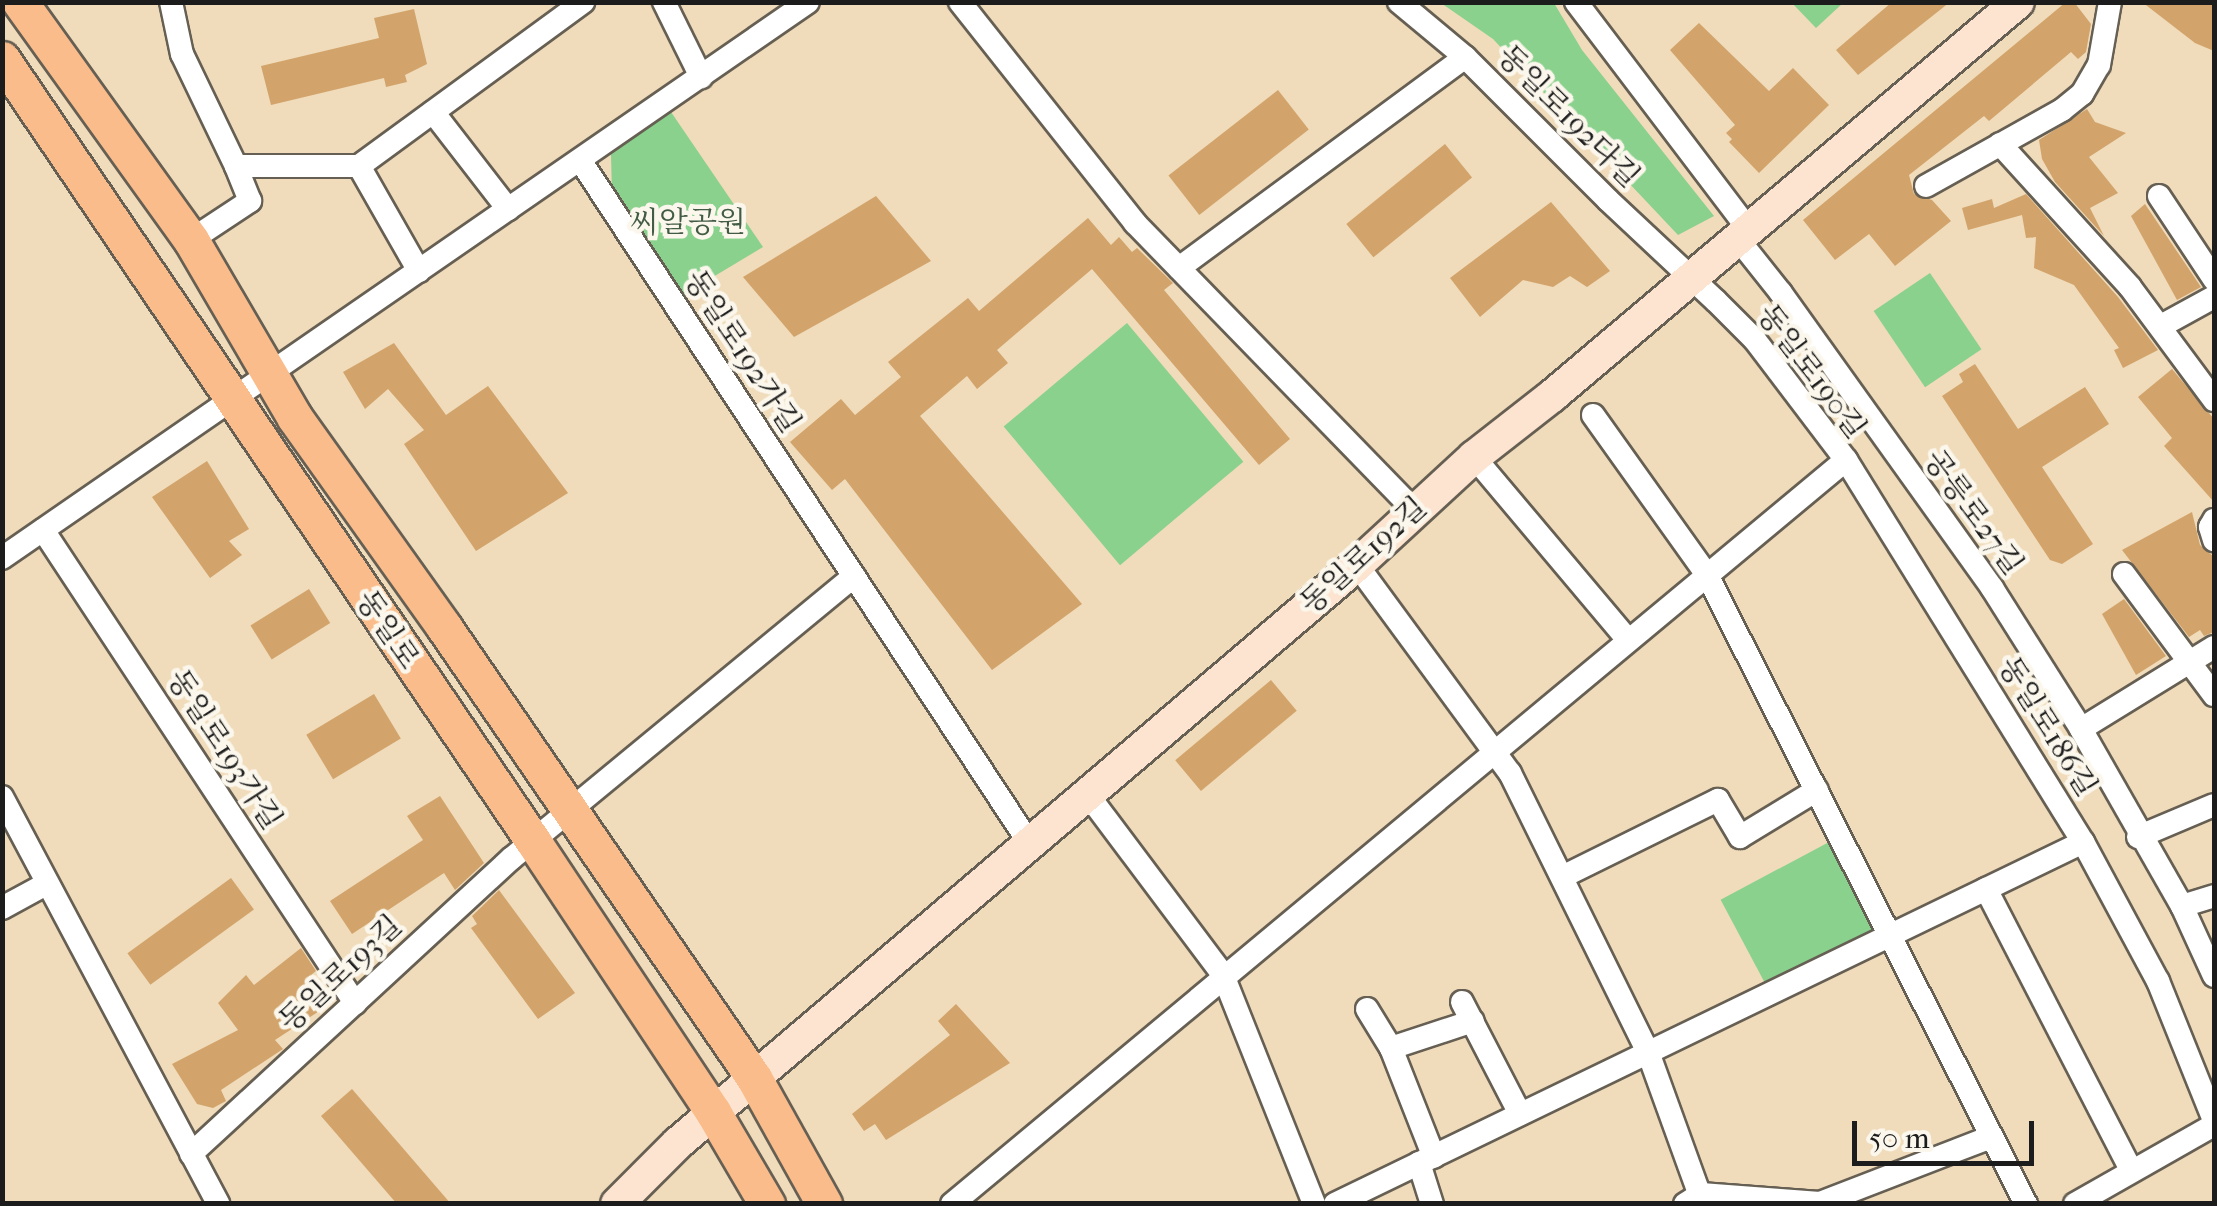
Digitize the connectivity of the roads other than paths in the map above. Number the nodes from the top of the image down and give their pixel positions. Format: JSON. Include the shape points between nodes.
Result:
{"nodes":[{"id":1,"x":20,"y":2,"type":"edge"},
{"id":2,"x":171,"y":2,"type":"edge"},
{"id":3,"x":582,"y":2,"type":"edge"},
{"id":4,"x":664,"y":2,"type":"edge"},
{"id":5,"x":808,"y":2,"type":"edge"},
{"id":6,"x":960,"y":2,"type":"edge"},
{"id":7,"x":1400,"y":2,"type":"edge"},
{"id":8,"x":1576,"y":2,"type":"edge"},
{"id":9,"x":2018,"y":2,"type":"edge"},
{"id":10,"x":2110,"y":2,"type":"edge"},
{"id":11,"x":1465,"y":57,"type":"junction"},
{"id":12,"x":2,"y":59,"type":"edge"},
{"id":13,"x":701,"y":76,"type":"junction"},
{"id":14,"x":432,"y":112,"type":"junction"},
{"id":15,"x":2000,"y":144,"type":"junction"},
{"id":16,"x":580,"y":160,"type":"junction"},
{"id":17,"x":236,"y":166,"type":"junction"},
{"id":18,"x":358,"y":166,"type":"junction"},
{"id":19,"x":1926,"y":186,"type":"dead end"},
{"id":20,"x":2159,"y":196,"type":"dead end"},
{"id":21,"x":508,"y":209,"type":"junction"},
{"id":22,"x":1743,"y":235,"type":"junction"},
{"id":23,"x":191,"y":240,"type":"junction"},
{"id":24,"x":1180,"y":268,"type":"junction"},
{"id":25,"x":419,"y":270,"type":"junction"},
{"id":26,"x":1693,"y":277,"type":"junction"},
{"id":27,"x":2214,"y":279,"type":"edge"},
{"id":28,"x":2214,"y":298,"type":"edge"},
{"id":29,"x":2161,"y":326,"type":"junction"},
{"id":30,"x":268,"y":374,"type":"junction"},
{"id":31,"x":234,"y":399,"type":"junction"},
{"id":32,"x":2214,"y":400,"type":"edge"},
{"id":33,"x":1593,"y":416,"type":"dead end"},
{"id":34,"x":1474,"y":456,"type":"junction"},
{"id":35,"x":1846,"y":460,"type":"junction"},
{"id":36,"x":1415,"y":511,"type":"junction"},
{"id":37,"x":2214,"y":520,"type":"edge"},
{"id":38,"x":43,"y":530,"type":"junction"},
{"id":39,"x":2214,"y":540,"type":"edge"},
{"id":40,"x":2,"y":558,"type":"edge"},
{"id":41,"x":1357,"y":566,"type":"junction"},
{"id":42,"x":2124,"y":574,"type":"dead end"},
{"id":43,"x":1706,"y":575,"type":"junction"},
{"id":44,"x":854,"y":576,"type":"junction"},
{"id":45,"x":1628,"y":640,"type":"junction"},
{"id":46,"x":2214,"y":647,"type":"edge"},
{"id":47,"x":2191,"y":661,"type":"junction"},
{"id":48,"x":2214,"y":695,"type":"edge"},
{"id":49,"x":2081,"y":730,"type":"junction"},
{"id":50,"x":1494,"y":751,"type":"junction"},
{"id":51,"x":1818,"y":790,"type":"junction"},
{"id":52,"x":1088,"y":794,"type":"junction"},
{"id":53,"x":2,"y":797,"type":"edge"},
{"id":54,"x":2214,"y":805,"type":"edge"},
{"id":55,"x":567,"y":811,"type":"junction"},
{"id":56,"x":2138,"y":837,"type":"junction"},
{"id":57,"x":533,"y":841,"type":"junction"},
{"id":58,"x":2084,"y":842,"type":"junction"},
{"id":59,"x":1030,"y":844,"type":"junction"},
{"id":60,"x":1562,"y":877,"type":"junction"},
{"id":61,"x":46,"y":884,"type":"junction"},
{"id":62,"x":1986,"y":890,"type":"junction"},
{"id":63,"x":2214,"y":896,"type":"edge"},
{"id":64,"x":2182,"y":906,"type":"junction"},
{"id":65,"x":2,"y":908,"type":"edge"},
{"id":66,"x":1890,"y":936,"type":"junction"},
{"id":67,"x":1223,"y":975,"type":"junction"},
{"id":68,"x":2214,"y":976,"type":"edge"},
{"id":69,"x":354,"y":1003,"type":"junction"},
{"id":70,"x":1367,"y":1009,"type":"dead end"},
{"id":71,"x":1391,"y":1048,"type":"junction"},
{"id":72,"x":1648,"y":1052,"type":"junction"},
{"id":73,"x":754,"y":1078,"type":"junction"},
{"id":74,"x":714,"y":1112,"type":"junction"},
{"id":75,"x":1520,"y":1114,"type":"junction"},
{"id":76,"x":2214,"y":1123,"type":"edge"},
{"id":77,"x":1991,"y":1138,"type":"junction"},
{"id":78,"x":191,"y":1154,"type":"junction"},
{"id":79,"x":1427,"y":1160,"type":"junction"},
{"id":80,"x":2131,"y":1170,"type":"junction"},
{"id":81,"x":638,"y":1178,"type":"junction"},
{"id":82,"x":1386,"y":1178,"type":"junction"},
{"id":83,"x":1696,"y":1200,"type":"edge"},
{"id":84,"x":218,"y":1204,"type":"edge"},
{"id":85,"x":594,"y":1204,"type":"edge"},
{"id":86,"x":613,"y":1204,"type":"edge"},
{"id":87,"x":766,"y":1204,"type":"edge"},
{"id":88,"x":824,"y":1204,"type":"edge"},
{"id":89,"x":952,"y":1204,"type":"edge"},
{"id":90,"x":1314,"y":1204,"type":"edge"},
{"id":91,"x":1335,"y":1204,"type":"edge"},
{"id":92,"x":1377,"y":1204,"type":"edge"},
{"id":93,"x":1432,"y":1204,"type":"edge"},
{"id":94,"x":2026,"y":1204,"type":"edge"},
{"id":95,"x":2075,"y":1204,"type":"edge"}],
"edges":[{"from":1,"to":23,"type":"main road","name":"동일로"},
{"from":2,"to":17,"type":"street","via":[[182,54]]},
{"from":3,"to":14,"type":"street"},
{"from":4,"to":13,"type":"street"},
{"from":5,"to":13,"type":"street"},
{"from":6,"to":24,"type":"street","via":[[1135,223]]},
{"from":7,"to":11,"type":"street","name":"동일로192다길"},
{"from":8,"to":22,"type":"street","name":"공릉로27길"},
{"from":9,"to":22,"type":"main road","name":"동일로192길"},
{"from":10,"to":15,"type":"street","via":[[2099,66],[2082,94]]},
{"from":11,"to":24,"type":"street"},
{"from":11,"to":26,"type":"street","name":"동일로192다길"},
{"from":12,"to":31,"type":"main road","name":"동일로"},
{"from":13,"to":16,"type":"street"},
{"from":14,"to":18,"type":"street"},
{"from":14,"to":21,"type":"street"},
{"from":15,"to":19,"type":"street"},
{"from":15,"to":29,"type":"street"},
{"from":16,"to":21,"type":"street"},
{"from":16,"to":44,"type":"street","name":"동일로192가길"},
{"from":17,"to":18,"type":"street"},
{"from":17,"to":23,"type":"street","via":[[250,200]]},
{"from":18,"to":25,"type":"street"},
{"from":20,"to":27,"type":"street"},
{"from":21,"to":25,"type":"street"},
{"from":22,"to":26,"type":"main road","name":"동일로192길"},
{"from":22,"to":49,"type":"street","name":"공릉로27길","via":[[1992,588]]},
{"from":23,"to":30,"type":"main road","name":"동일로"},
{"from":24,"to":36,"type":"street"},
{"from":25,"to":30,"type":"street"},
{"from":26,"to":34,"type":"main road","name":"동일로192길"},
{"from":26,"to":35,"type":"street","name":"동일로190길","via":[[1755,340]]},
{"from":28,"to":29,"type":"street"},
{"from":29,"to":32,"type":"street"},
{"from":30,"to":31,"type":"street"},
{"from":30,"to":55,"type":"main road","name":"동일로"},
{"from":31,"to":38,"type":"street"},
{"from":31,"to":57,"type":"main road","name":"동일로"},
{"from":33,"to":43,"type":"street"},
{"from":34,"to":36,"type":"main road","name":"동일로192길"},
{"from":34,"to":45,"type":"street"},
{"from":35,"to":43,"type":"street","name":"동일로190길"},
{"from":35,"to":58,"type":"street","name":"동일로186길"},
{"from":36,"to":41,"type":"main road","name":"동일로192길"},
{"from":37,"to":39,"type":"street"},
{"from":38,"to":40,"type":"street"},
{"from":38,"to":69,"type":"street","name":"동일로193가길"},
{"from":41,"to":50,"type":"street"},
{"from":41,"to":52,"type":"main road","name":"동일로192길"},
{"from":42,"to":47,"type":"street"},
{"from":43,"to":45,"type":"street","name":"동일로190길"},
{"from":43,"to":51,"type":"street"},
{"from":44,"to":55,"type":"street"},
{"from":44,"to":59,"type":"street","name":"동일로192가길"},
{"from":45,"to":50,"type":"street","name":"동일로190길"},
{"from":46,"to":47,"type":"street"},
{"from":47,"to":48,"type":"street"},
{"from":47,"to":49,"type":"street"},
{"from":49,"to":56,"type":"street","name":"공릉로27길"},
{"from":50,"to":60,"type":"street"},
{"from":50,"to":67,"type":"street","name":"동일로190길"},
{"from":51,"to":60,"type":"street","via":[[1740,836],[1718,800]]},
{"from":51,"to":66,"type":"street"},
{"from":52,"to":59,"type":"main road","name":"동일로192길"},
{"from":52,"to":67,"type":"street"},
{"from":53,"to":61,"type":"street"},
{"from":54,"to":56,"type":"street"},
{"from":55,"to":57,"type":"street"},
{"from":55,"to":73,"type":"main road","name":"동일로"},
{"from":56,"to":64,"type":"street","name":"공릉로27길"},
{"from":57,"to":69,"type":"street","name":"동일로193길"},
{"from":57,"to":74,"type":"main road","name":"동일로"},
{"from":58,"to":62,"type":"street","name":"동일로186길"},
{"from":58,"to":76,"type":"street","via":[[2158,981]]},
{"from":59,"to":73,"type":"main road","name":"동일로192길"},
{"from":60,"to":72,"type":"street"},
{"from":61,"to":65,"type":"street"},
{"from":61,"to":78,"type":"street"},
{"from":62,"to":66,"type":"street","name":"동일로186길"},
{"from":62,"to":80,"type":"street"},
{"from":63,"to":64,"type":"street"},
{"from":64,"to":68,"type":"street","name":"공릉로27길"},
{"from":66,"to":72,"type":"street","name":"동일로186길"},
{"from":66,"to":77,"type":"street"},
{"from":67,"to":89,"type":"street","name":"동일로190길"},
{"from":67,"to":90,"type":"street"},
{"from":69,"to":78,"type":"street","name":"동일로193길"},
{"from":70,"to":71,"type":"street"},
{"from":71,"to":75,"type":"street","via":[[1468,1012]]},
{"from":71,"to":79,"type":"street"},
{"from":72,"to":75,"type":"street","name":"동일로186길"},
{"from":72,"to":83,"type":"street"},
{"from":73,"to":74,"type":"main road","name":"동일로192길"},
{"from":73,"to":88,"type":"main road","name":"동일로"},
{"from":74,"to":81,"type":"main road","name":"동일로192길"},
{"from":74,"to":87,"type":"main road","name":"동일로"},
{"from":75,"to":79,"type":"street","name":"동일로186길"},
{"from":76,"to":80,"type":"street"},
{"from":77,"to":83,"type":"street","via":[[1820,1203]]},
{"from":77,"to":94,"type":"street"},
{"from":78,"to":84,"type":"street"},
{"from":79,"to":82,"type":"street","name":"동일로186길"},
{"from":79,"to":93,"type":"street"},
{"from":80,"to":95,"type":"street"},
{"from":81,"to":85,"type":"main road"},
{"from":81,"to":86,"type":"main road"},
{"from":82,"to":91,"type":"street","name":"동일로186길"},
{"from":82,"to":92,"type":"street"}]}
